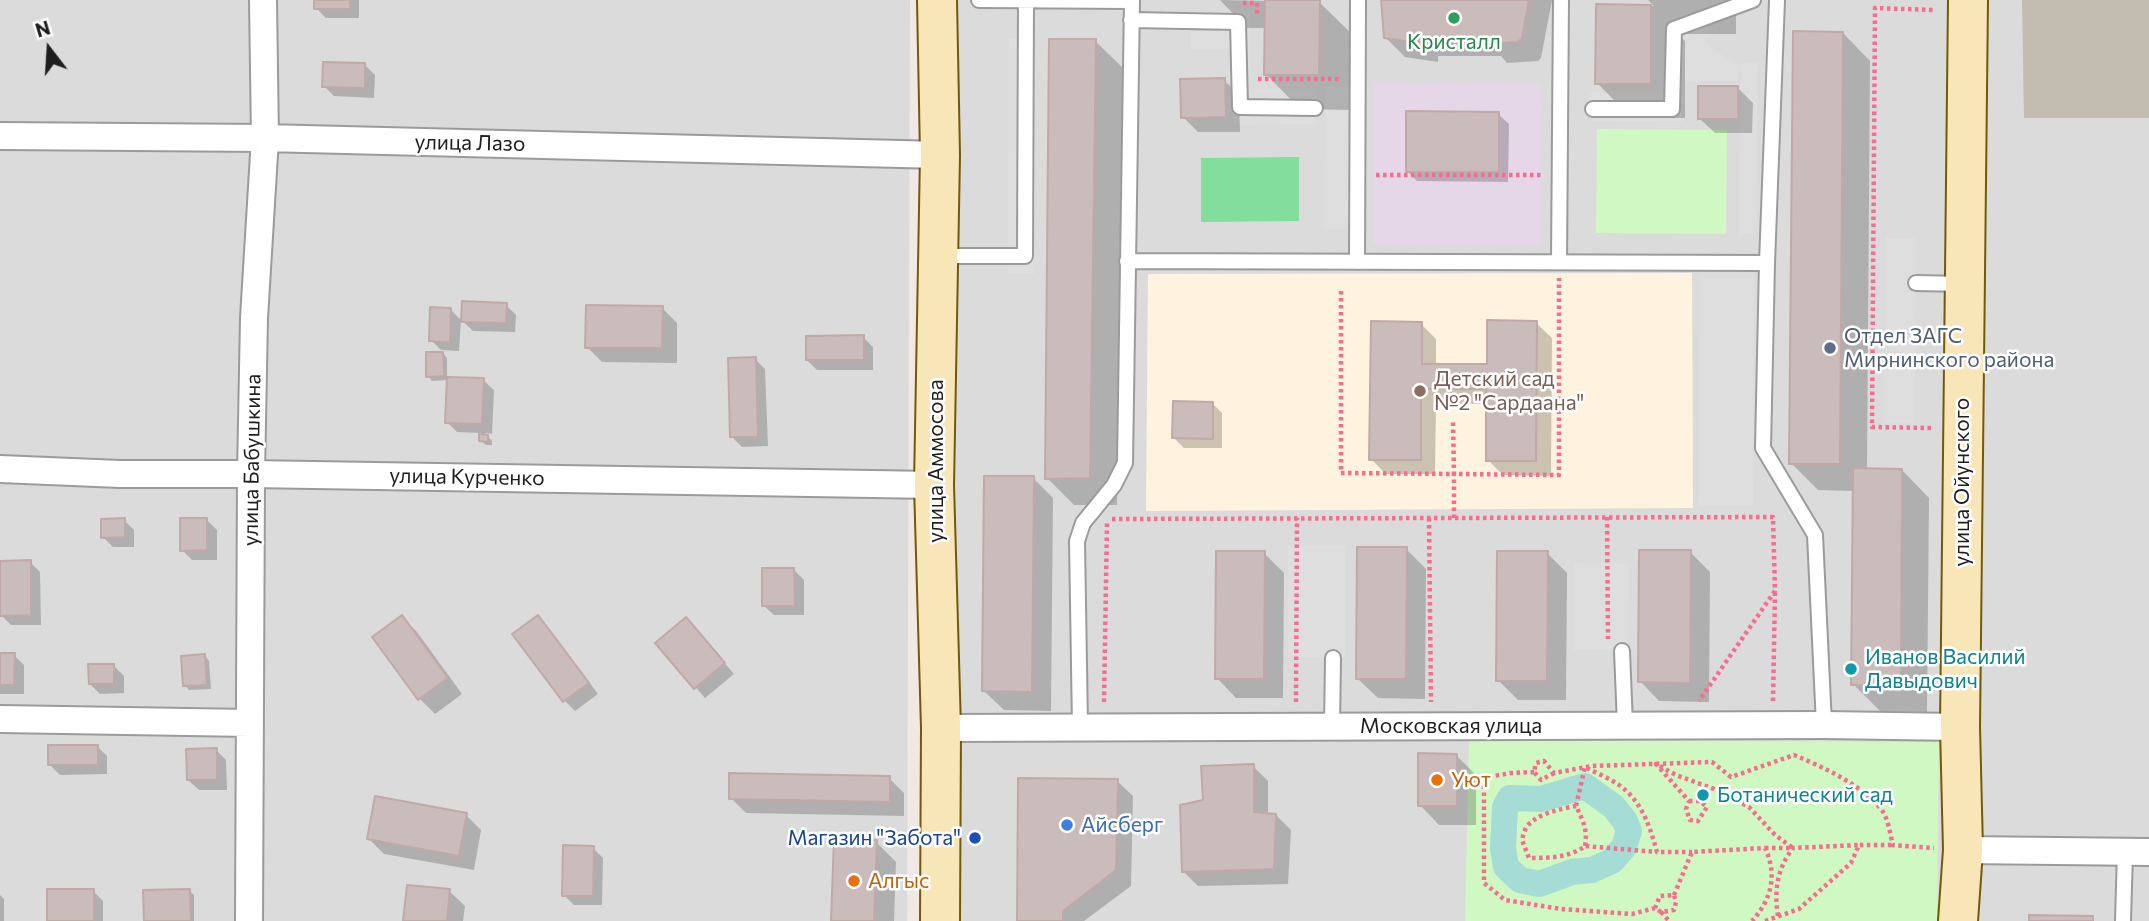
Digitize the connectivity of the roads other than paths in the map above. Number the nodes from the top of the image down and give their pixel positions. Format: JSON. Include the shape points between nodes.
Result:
{"nodes":[{"id":1,"x":264,"y":0,"type":"edge"},
{"id":2,"x":937,"y":0,"type":"edge"},
{"id":3,"x":979,"y":0,"type":"edge"},
{"id":4,"x":1026,"y":0,"type":"edge"},
{"id":5,"x":1358,"y":0,"type":"edge"},
{"id":6,"x":1561,"y":0,"type":"edge"},
{"id":7,"x":1753,"y":0,"type":"edge"},
{"id":8,"x":1777,"y":0,"type":"edge"},
{"id":9,"x":1132,"y":1,"type":"edge"},
{"id":10,"x":1951,"y":5,"type":"edge"},
{"id":11,"x":1131,"y":20,"type":"junction"},
{"id":12,"x":1315,"y":108,"type":"dead end"},
{"id":13,"x":1593,"y":109,"type":"dead end"},
{"id":14,"x":0,"y":136,"type":"edge"},
{"id":15,"x":265,"y":138,"type":"junction"},
{"id":16,"x":940,"y":155,"type":"junction"},
{"id":17,"x":938,"y":256,"type":"junction"},
{"id":18,"x":1127,"y":261,"type":"junction"},
{"id":19,"x":1357,"y":262,"type":"junction"},
{"id":20,"x":1767,"y":263,"type":"junction"},
{"id":21,"x":1559,"y":268,"type":"junction"},
{"id":22,"x":1916,"y":283,"type":"dead end"},
{"id":23,"x":1964,"y":284,"type":"junction"},
{"id":24,"x":0,"y":468,"type":"edge"},
{"id":25,"x":251,"y":474,"type":"junction"},
{"id":26,"x":934,"y":485,"type":"junction"},
{"id":27,"x":1615,"y":650,"type":"road end"},
{"id":28,"x":1333,"y":658,"type":"dead end"},
{"id":29,"x":1823,"y":713,"type":"junction"},
{"id":30,"x":1332,"y":714,"type":"junction"},
{"id":31,"x":1079,"y":715,"type":"junction"},
{"id":32,"x":0,"y":719,"type":"edge"},
{"id":33,"x":250,"y":723,"type":"junction"},
{"id":34,"x":1625,"y":725,"type":"junction"},
{"id":35,"x":941,"y":727,"type":"junction"},
{"id":36,"x":1960,"y":727,"type":"junction"},
{"id":37,"x":1963,"y":850,"type":"junction"},
{"id":38,"x":2137,"y":852,"type":"edge"},
{"id":39,"x":249,"y":921,"type":"edge"},
{"id":40,"x":940,"y":921,"type":"edge"},
{"id":41,"x":1958,"y":921,"type":"edge"},
{"id":42,"x":2123,"y":921,"type":"edge"}],
"edges":[{"from":1,"to":15,"type":"street","name":"улица Бабушкина"},
{"from":2,"to":16,"type":"main road","name":"улица Аммосова"},
{"from":3,"to":4,"type":"lane"},
{"from":4,"to":9,"type":"lane"},
{"from":4,"to":17,"type":"lane","via":[[1025,256]]},
{"from":5,"to":19,"type":"lane"},
{"from":6,"to":21,"type":"lane"},
{"from":7,"to":13,"type":"lane","via":[[1675,29],[1672,109]]},
{"from":8,"to":20,"type":"lane"},
{"from":9,"to":11,"type":"lane"},
{"from":10,"to":23,"type":"main road","name":"улица Ойунского"},
{"from":11,"to":12,"type":"lane","via":[[1238,22],[1240,107]]},
{"from":11,"to":18,"type":"lane"},
{"from":14,"to":15,"type":"street","name":"улица Лазо"},
{"from":15,"to":16,"type":"street","name":"улица Лазо"},
{"from":15,"to":25,"type":"street","name":"улица Бабушкина"},
{"from":16,"to":17,"type":"main road","name":"улица Аммосова"},
{"from":17,"to":26,"type":"main road","name":"улица Аммосова"},
{"from":18,"to":19,"type":"lane"},
{"from":18,"to":31,"type":"lane","via":[[1125,463],[1114,485],[1083,523],[1077,541]]},
{"from":19,"to":21,"type":"lane"},
{"from":20,"to":21,"type":"lane"},
{"from":20,"to":29,"type":"lane","via":[[1763,448],[1815,535]]},
{"from":22,"to":23,"type":"lane"},
{"from":23,"to":36,"type":"main road","name":"улица Ойунского"},
{"from":24,"to":25,"type":"street","name":"улица Курченко"},
{"from":25,"to":26,"type":"street","name":"улица Курченко"},
{"from":25,"to":33,"type":"street","name":"улица Бабушкина"},
{"from":26,"to":35,"type":"main road","name":"улица Аммосова"},
{"from":27,"to":34,"type":"lane"},
{"from":28,"to":30,"type":"lane"},
{"from":29,"to":34,"type":"street","name":"Московская улица"},
{"from":29,"to":36,"type":"street","name":"Московская улица"},
{"from":30,"to":31,"type":"street","name":"Московская улица"},
{"from":30,"to":34,"type":"street","name":"Московская улица"},
{"from":31,"to":35,"type":"street","name":"Московская улица"},
{"from":32,"to":33,"type":"street"},
{"from":33,"to":39,"type":"street","name":"улица Бабушкина"},
{"from":35,"to":40,"type":"main road","name":"улица Аммосова"},
{"from":36,"to":37,"type":"main road","name":"улица Ойунского"},
{"from":37,"to":38,"type":"street"},
{"from":37,"to":41,"type":"main road","name":"улица Ойунского"},
{"from":38,"to":42,"type":"lane"}]}
